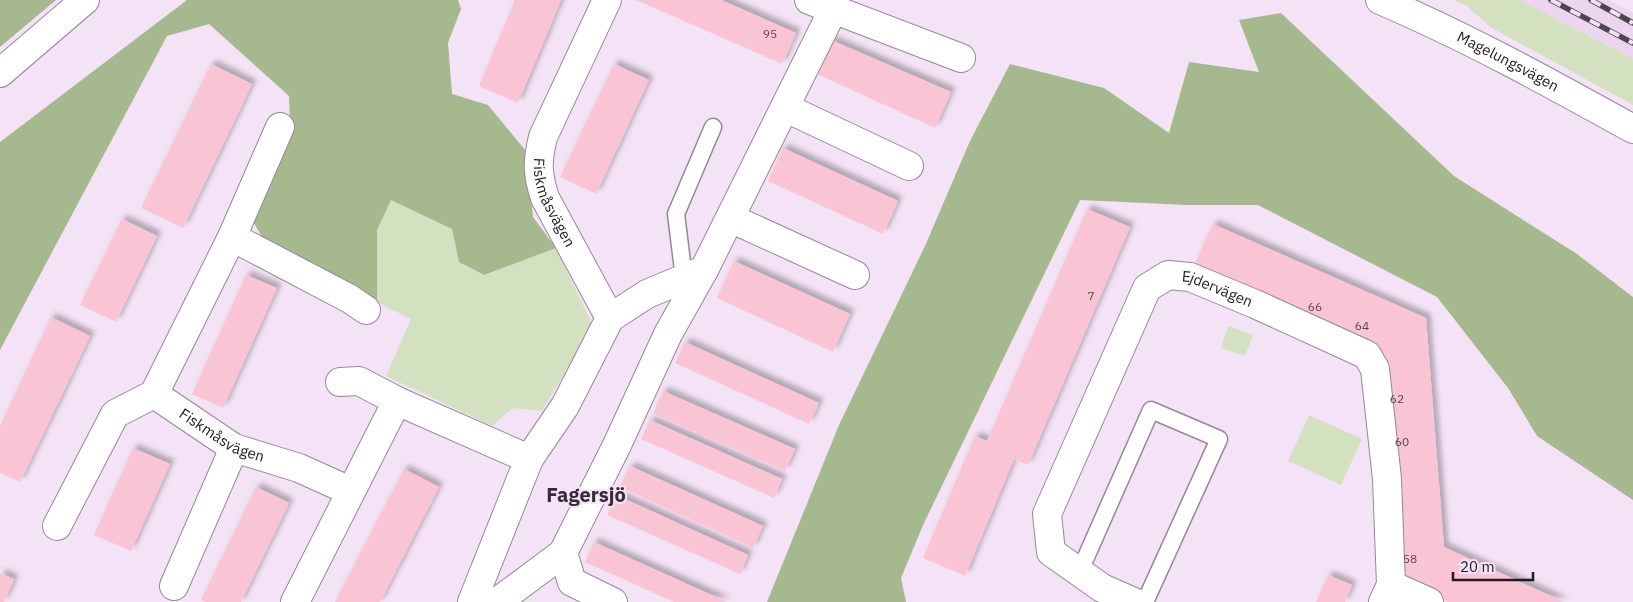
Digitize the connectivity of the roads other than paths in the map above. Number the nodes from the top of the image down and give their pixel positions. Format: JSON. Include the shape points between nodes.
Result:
{"nodes":[{"id":1,"x":85,"y":0,"type":"edge"},
{"id":2,"x":607,"y":0,"type":"edge"},
{"id":3,"x":1380,"y":0,"type":"edge"},
{"id":4,"x":821,"y":5,"type":"edge"},
{"id":5,"x":961,"y":58,"type":"dead end"},
{"id":6,"x":0,"y":73,"type":"edge"},
{"id":7,"x":786,"y":108,"type":"junction"},
{"id":8,"x":280,"y":127,"type":"dead end"},
{"id":9,"x":713,"y":127,"type":"dead end"},
{"id":10,"x":1633,"y":129,"type":"edge"},
{"id":11,"x":909,"y":166,"type":"dead end"},
{"id":12,"x":730,"y":218,"type":"junction"},
{"id":13,"x":232,"y":236,"type":"junction"},
{"id":14,"x":694,"y":274,"type":"junction"},
{"id":15,"x":855,"y":275,"type":"dead end"},
{"id":16,"x":366,"y":310,"type":"dead end"},
{"id":17,"x":610,"y":318,"type":"junction"},
{"id":18,"x":340,"y":382,"type":"dead end"},
{"id":19,"x":154,"y":394,"type":"junction"},
{"id":20,"x":397,"y":401,"type":"junction"},
{"id":21,"x":234,"y":448,"type":"junction"},
{"id":22,"x":529,"y":459,"type":"junction"},
{"id":23,"x":350,"y":491,"type":"junction"},
{"id":24,"x":57,"y":526,"type":"dead end"},
{"id":25,"x":563,"y":553,"type":"junction"},
{"id":26,"x":1079,"y":572,"type":"junction"},
{"id":27,"x":174,"y":586,"type":"dead end"},
{"id":28,"x":567,"y":592,"type":"edge"},
{"id":29,"x":1387,"y":593,"type":"edge"},
{"id":30,"x":295,"y":602,"type":"edge"},
{"id":31,"x":472,"y":602,"type":"edge"},
{"id":32,"x":498,"y":602,"type":"edge"},
{"id":33,"x":613,"y":602,"type":"edge"},
{"id":34,"x":1134,"y":602,"type":"edge"},
{"id":35,"x":1145,"y":602,"type":"edge"},
{"id":36,"x":1429,"y":602,"type":"edge"}],
"edges":[{"from":1,"to":6,"type":"street"},
{"from":2,"to":17,"type":"street","name":"Fiskmåsvägen","via":[[543,137],[538,159],[539,180],[545,198]]},
{"from":3,"to":10,"type":"street","name":"Magelungsvägen","via":[[1496,54]]},
{"from":4,"to":5,"type":"street"},
{"from":4,"to":7,"type":"street"},
{"from":7,"to":11,"type":"street"},
{"from":7,"to":12,"type":"street"},
{"from":8,"to":13,"type":"street"},
{"from":9,"to":14,"type":"lane","via":[[676,214]]},
{"from":12,"to":14,"type":"street"},
{"from":12,"to":15,"type":"street"},
{"from":13,"to":16,"type":"street"},
{"from":13,"to":19,"type":"street"},
{"from":14,"to":17,"type":"street","via":[[647,294]]},
{"from":14,"to":25,"type":"street","via":[[617,444]]},
{"from":17,"to":22,"type":"street","via":[[565,406]]},
{"from":18,"to":20,"type":"street","via":[[359,381]]},
{"from":19,"to":21,"type":"street","name":"Fiskmåsvägen"},
{"from":19,"to":24,"type":"street","via":[[115,414]]},
{"from":20,"to":22,"type":"street"},
{"from":20,"to":23,"type":"street"},
{"from":21,"to":23,"type":"street","name":"Fiskmåsvägen","via":[[299,468]]},
{"from":21,"to":27,"type":"street"},
{"from":22,"to":31,"type":"street"},
{"from":23,"to":30,"type":"street"},
{"from":25,"to":28,"type":"street"},
{"from":25,"to":32,"type":"street"},
{"from":26,"to":29,"type":"street","name":"Ejdervägen","via":[[1051,552],[1047,514],[1147,288],[1168,275],[1190,277],[1367,355],[1376,369],[1387,479]]},
{"from":26,"to":34,"type":"street","name":"Ejdervägen","via":[[1102,588]]},
{"from":26,"to":35,"type":"lane","via":[[1151,410],[1219,439]]},
{"from":28,"to":33,"type":"street"},
{"from":29,"to":36,"type":"street","name":"Ejdervägen"}]}
